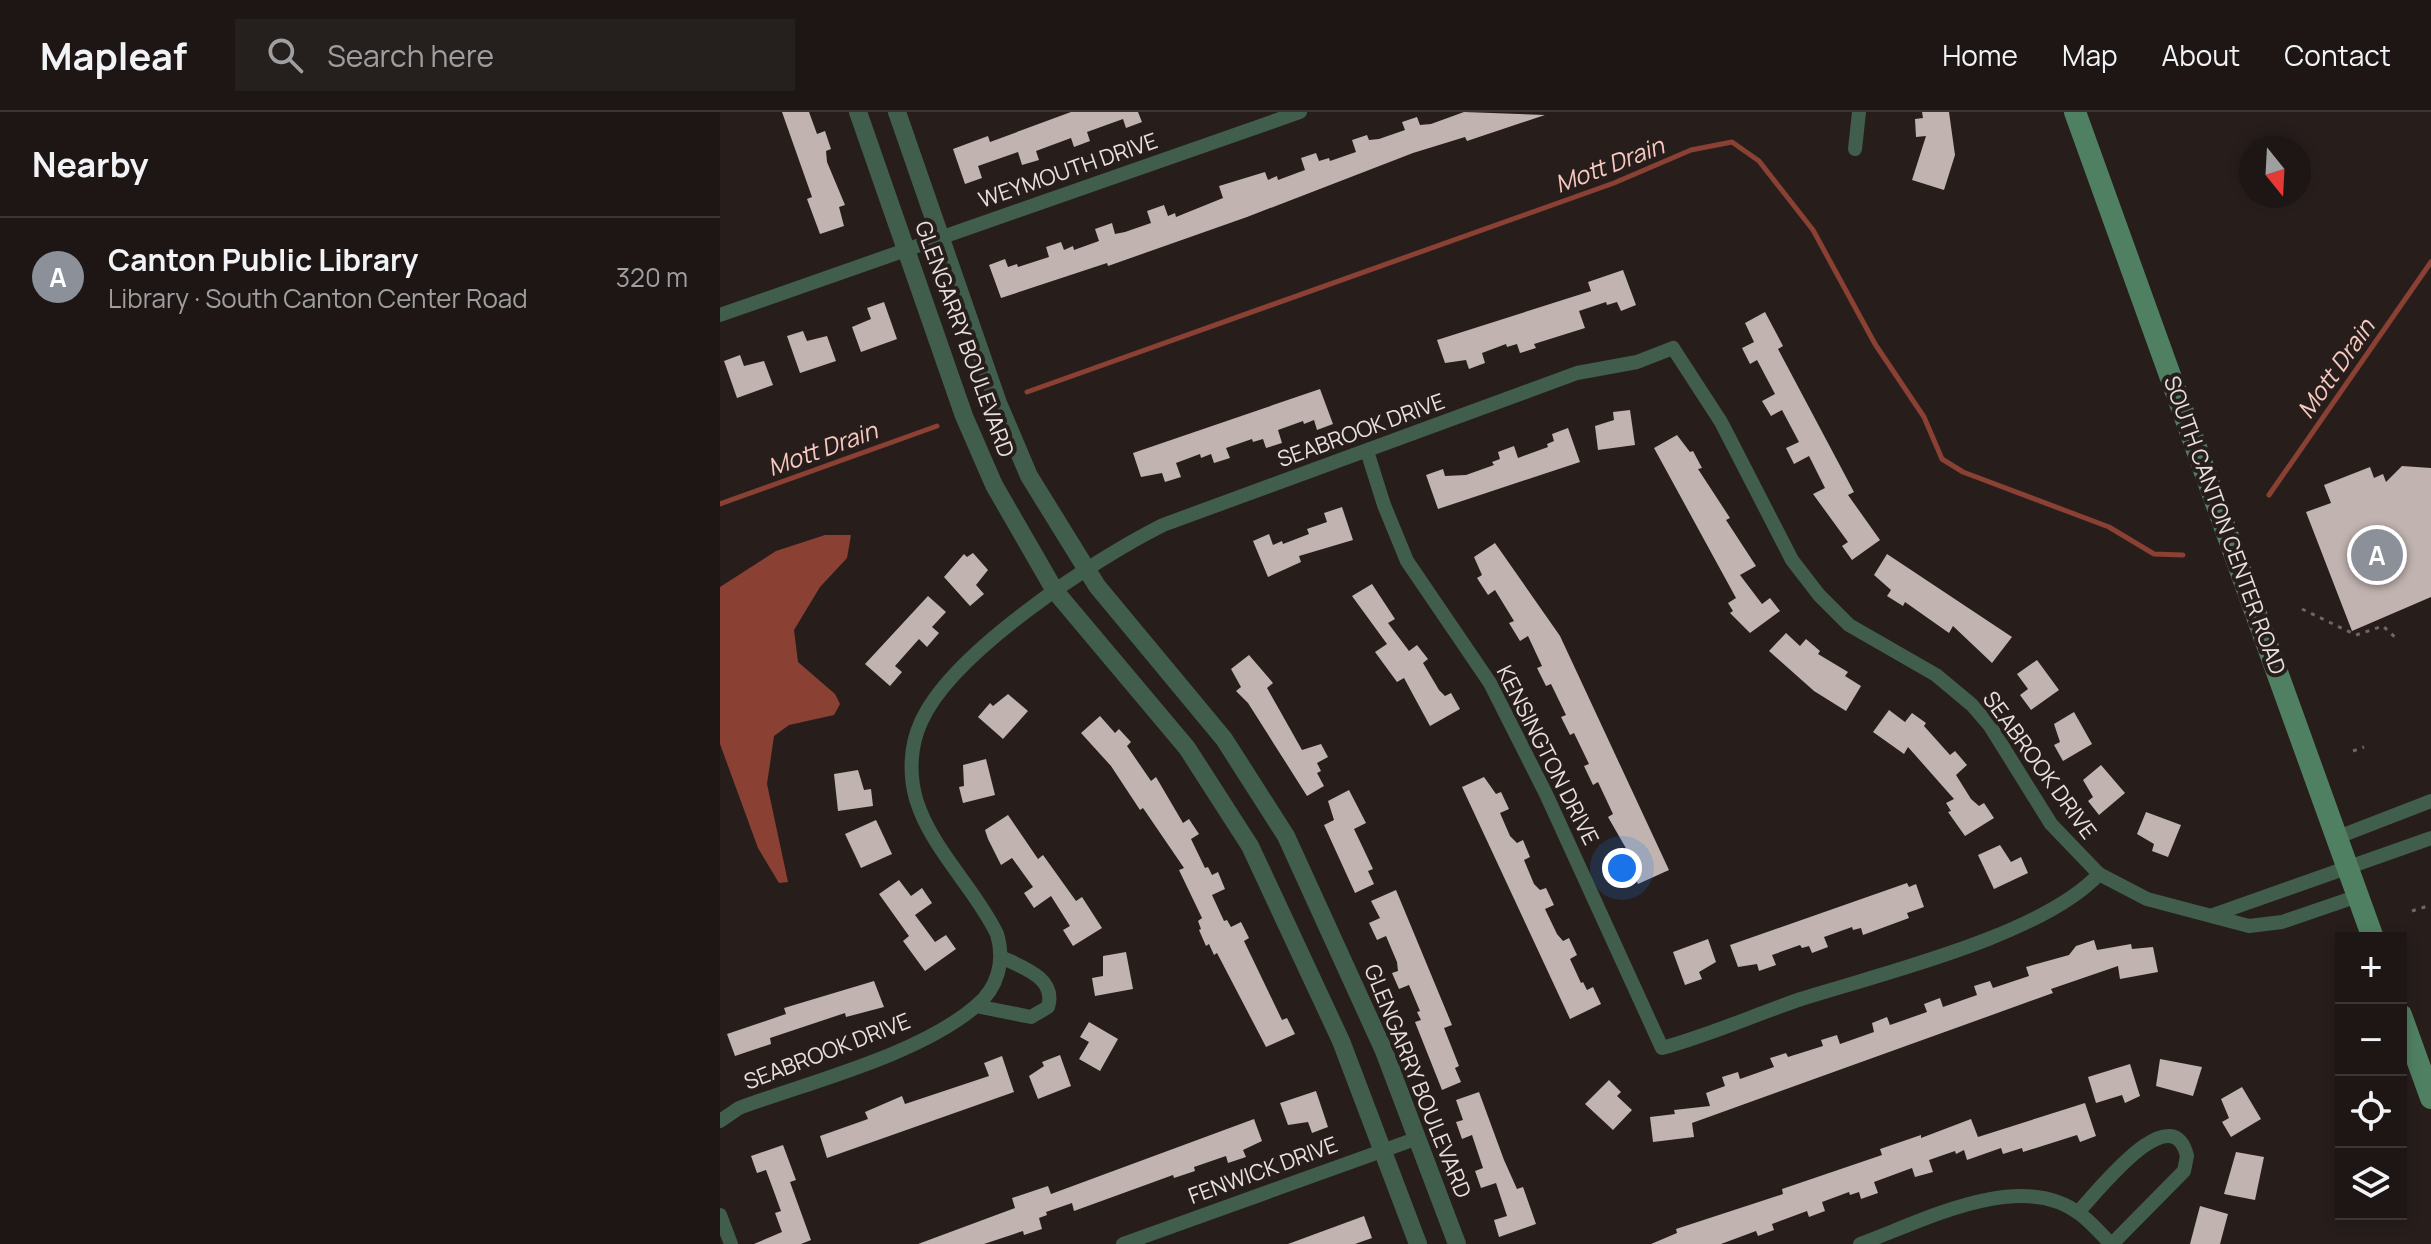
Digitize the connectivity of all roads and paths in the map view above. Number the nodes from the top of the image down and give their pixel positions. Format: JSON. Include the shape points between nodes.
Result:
{"nodes":[{"id":1,"x":858,"y":112,"type":"edge"},
{"id":2,"x":897,"y":112,"type":"edge"},
{"id":3,"x":1297,"y":112,"type":"edge"},
{"id":4,"x":1859,"y":112,"type":"edge"},
{"id":5,"x":2075,"y":112,"type":"edge"},
{"id":6,"x":1855,"y":149,"type":"dead end"},
{"id":7,"x":940,"y":237,"type":"junction"},
{"id":8,"x":906,"y":249,"type":"junction"},
{"id":9,"x":720,"y":315,"type":"edge"},
{"id":10,"x":1367,"y":451,"type":"junction"},
{"id":11,"x":1085,"y":570,"type":"junction"},
{"id":12,"x":1055,"y":591,"type":"junction"},
{"id":13,"x":2302,"y":609,"type":"dead end"},
{"id":14,"x":2398,"y":640,"type":"dead end"},
{"id":15,"x":1224,"y":739,"type":"junction"},
{"id":16,"x":2364,"y":747,"type":"dead end"},
{"id":17,"x":2353,"y":751,"type":"dead end"},
{"id":18,"x":1195,"y":760,"type":"junction"},
{"id":19,"x":2431,"y":801,"type":"edge"},
{"id":20,"x":2338,"y":837,"type":"junction"},
{"id":21,"x":2431,"y":838,"type":"edge"},
{"id":22,"x":2348,"y":868,"type":"junction"},
{"id":23,"x":2099,"y":874,"type":"junction"},
{"id":24,"x":2358,"y":896,"type":"junction"},
{"id":25,"x":2431,"y":905,"type":"edge"},
{"id":26,"x":2412,"y":911,"type":"dead end"},
{"id":27,"x":2213,"y":915,"type":"junction"},
{"id":28,"x":2371,"y":932,"type":"edge"},
{"id":29,"x":1333,"y":937,"type":"junction"},
{"id":30,"x":1301,"y":952,"type":"junction"},
{"id":31,"x":1001,"y":957,"type":"junction"},
{"id":32,"x":976,"y":1006,"type":"junction"},
{"id":33,"x":2407,"y":1032,"type":"edge"},
{"id":34,"x":2431,"y":1098,"type":"edge"},
{"id":35,"x":720,"y":1121,"type":"edge"},
{"id":36,"x":1418,"y":1138,"type":"junction"},
{"id":37,"x":1384,"y":1150,"type":"junction"},
{"id":38,"x":2078,"y":1212,"type":"junction"},
{"id":39,"x":720,"y":1215,"type":"edge"},
{"id":40,"x":731,"y":1244,"type":"edge"},
{"id":41,"x":1123,"y":1244,"type":"edge"},
{"id":42,"x":1418,"y":1244,"type":"edge"},
{"id":43,"x":1457,"y":1244,"type":"edge"},
{"id":44,"x":1860,"y":1244,"type":"edge"},
{"id":45,"x":2111,"y":1244,"type":"edge"}],
"edges":[{"from":1,"to":8,"type":"street","name":"GLENGARRY BOULEVARD"},
{"from":2,"to":7,"type":"street","name":"GLENGARRY BOULEVARD"},
{"from":3,"to":7,"type":"street","name":"WEYMOUTH DRIVE"},
{"from":4,"to":6,"type":"street"},
{"from":5,"to":20,"type":"main road","name":"SOUTH CANTON CENTER ROAD"},
{"from":7,"to":8,"type":"street","name":"WEYMOUTH DRIVE"},
{"from":7,"to":11,"type":"street","name":"GLENGARRY BOULEVARD","via":[[1012,440]]},
{"from":8,"to":9,"type":"street","name":"WEYMOUTH DRIVE"},
{"from":8,"to":12,"type":"street","name":"GLENGARRY BOULEVARD","via":[[975,446]]},
{"from":10,"to":11,"type":"street","name":"SEABROOK DRIVE","via":[[1163,525]]},
{"from":10,"to":23,"type":"street","name":"SEABROOK DRIVE","via":[[1577,373],[1637,362],[1673,348],[1721,422],[1792,560],[1819,595],[1849,625],[1936,675],[1972,705],[2051,824]]},
{"from":10,"to":23,"type":"street","name":"KENSINGTON DRIVE","via":[[1407,561],[1490,683],[1662,1048],[2035,920]]},
{"from":11,"to":12,"type":"street","name":"SEABROOK DRIVE"},
{"from":11,"to":15,"type":"street","name":"GLENGARRY BOULEVARD"},
{"from":12,"to":18,"type":"street","name":"GLENGARRY BOULEVARD"},
{"from":12,"to":31,"type":"street","name":"SEABROOK DRIVE","via":[[942,689],[921,721],[913,752],[912,779],[920,811],[988,916]]},
{"from":13,"to":14,"type":"path","via":[[2356,635],[2383,626]]},
{"from":15,"to":18,"type":"street"},
{"from":15,"to":29,"type":"street","name":"GLENGARRY BOULEVARD","via":[[1286,836]]},
{"from":16,"to":17,"type":"path"},
{"from":18,"to":30,"type":"street","name":"GLENGARRY BOULEVARD","via":[[1250,846]]},
{"from":19,"to":20,"type":"street"},
{"from":20,"to":22,"type":"main road","name":"SOUTH CANTON CENTER ROAD"},
{"from":21,"to":22,"type":"street"},
{"from":22,"to":24,"type":"main road","name":"SOUTH CANTON CENTER ROAD"},
{"from":22,"to":27,"type":"street"},
{"from":23,"to":27,"type":"street","name":"SEABROOK DRIVE","via":[[2147,899]]},
{"from":24,"to":27,"type":"street","name":"SEABROOK DRIVE","via":[[2282,922],[2249,926]]},
{"from":24,"to":28,"type":"main road","name":"SOUTH CANTON CENTER ROAD"},
{"from":25,"to":26,"type":"path"},
{"from":29,"to":30,"type":"street"},
{"from":29,"to":36,"type":"street","name":"GLENGARRY BOULEVARD"},
{"from":30,"to":37,"type":"street","name":"GLENGARRY BOULEVARD"},
{"from":31,"to":32,"type":"street","name":"SEABROOK DRIVE","via":[[994,984]]},
{"from":31,"to":32,"type":"street","via":[[1046,983],[1048,1007],[1031,1017]]},
{"from":32,"to":35,"type":"street","name":"SEABROOK DRIVE","via":[[908,1047],[739,1108]]},
{"from":33,"to":34,"type":"main road"},
{"from":36,"to":37,"type":"street","name":"FENWICK DRIVE"},
{"from":36,"to":43,"type":"street","name":"GLENGARRY BOULEVARD"},
{"from":37,"to":41,"type":"street","name":"FENWICK DRIVE"},
{"from":37,"to":42,"type":"street","name":"GLENGARRY BOULEVARD"},
{"from":38,"to":44,"type":"street","via":[[2057,1202],[2009,1195],[1984,1199]]},
{"from":38,"to":45,"type":"street"},
{"from":38,"to":45,"type":"street","via":[[2150,1139],[2167,1135],[2179,1140],[2187,1156],[2184,1171]]},
{"from":39,"to":40,"type":"street"}]}
